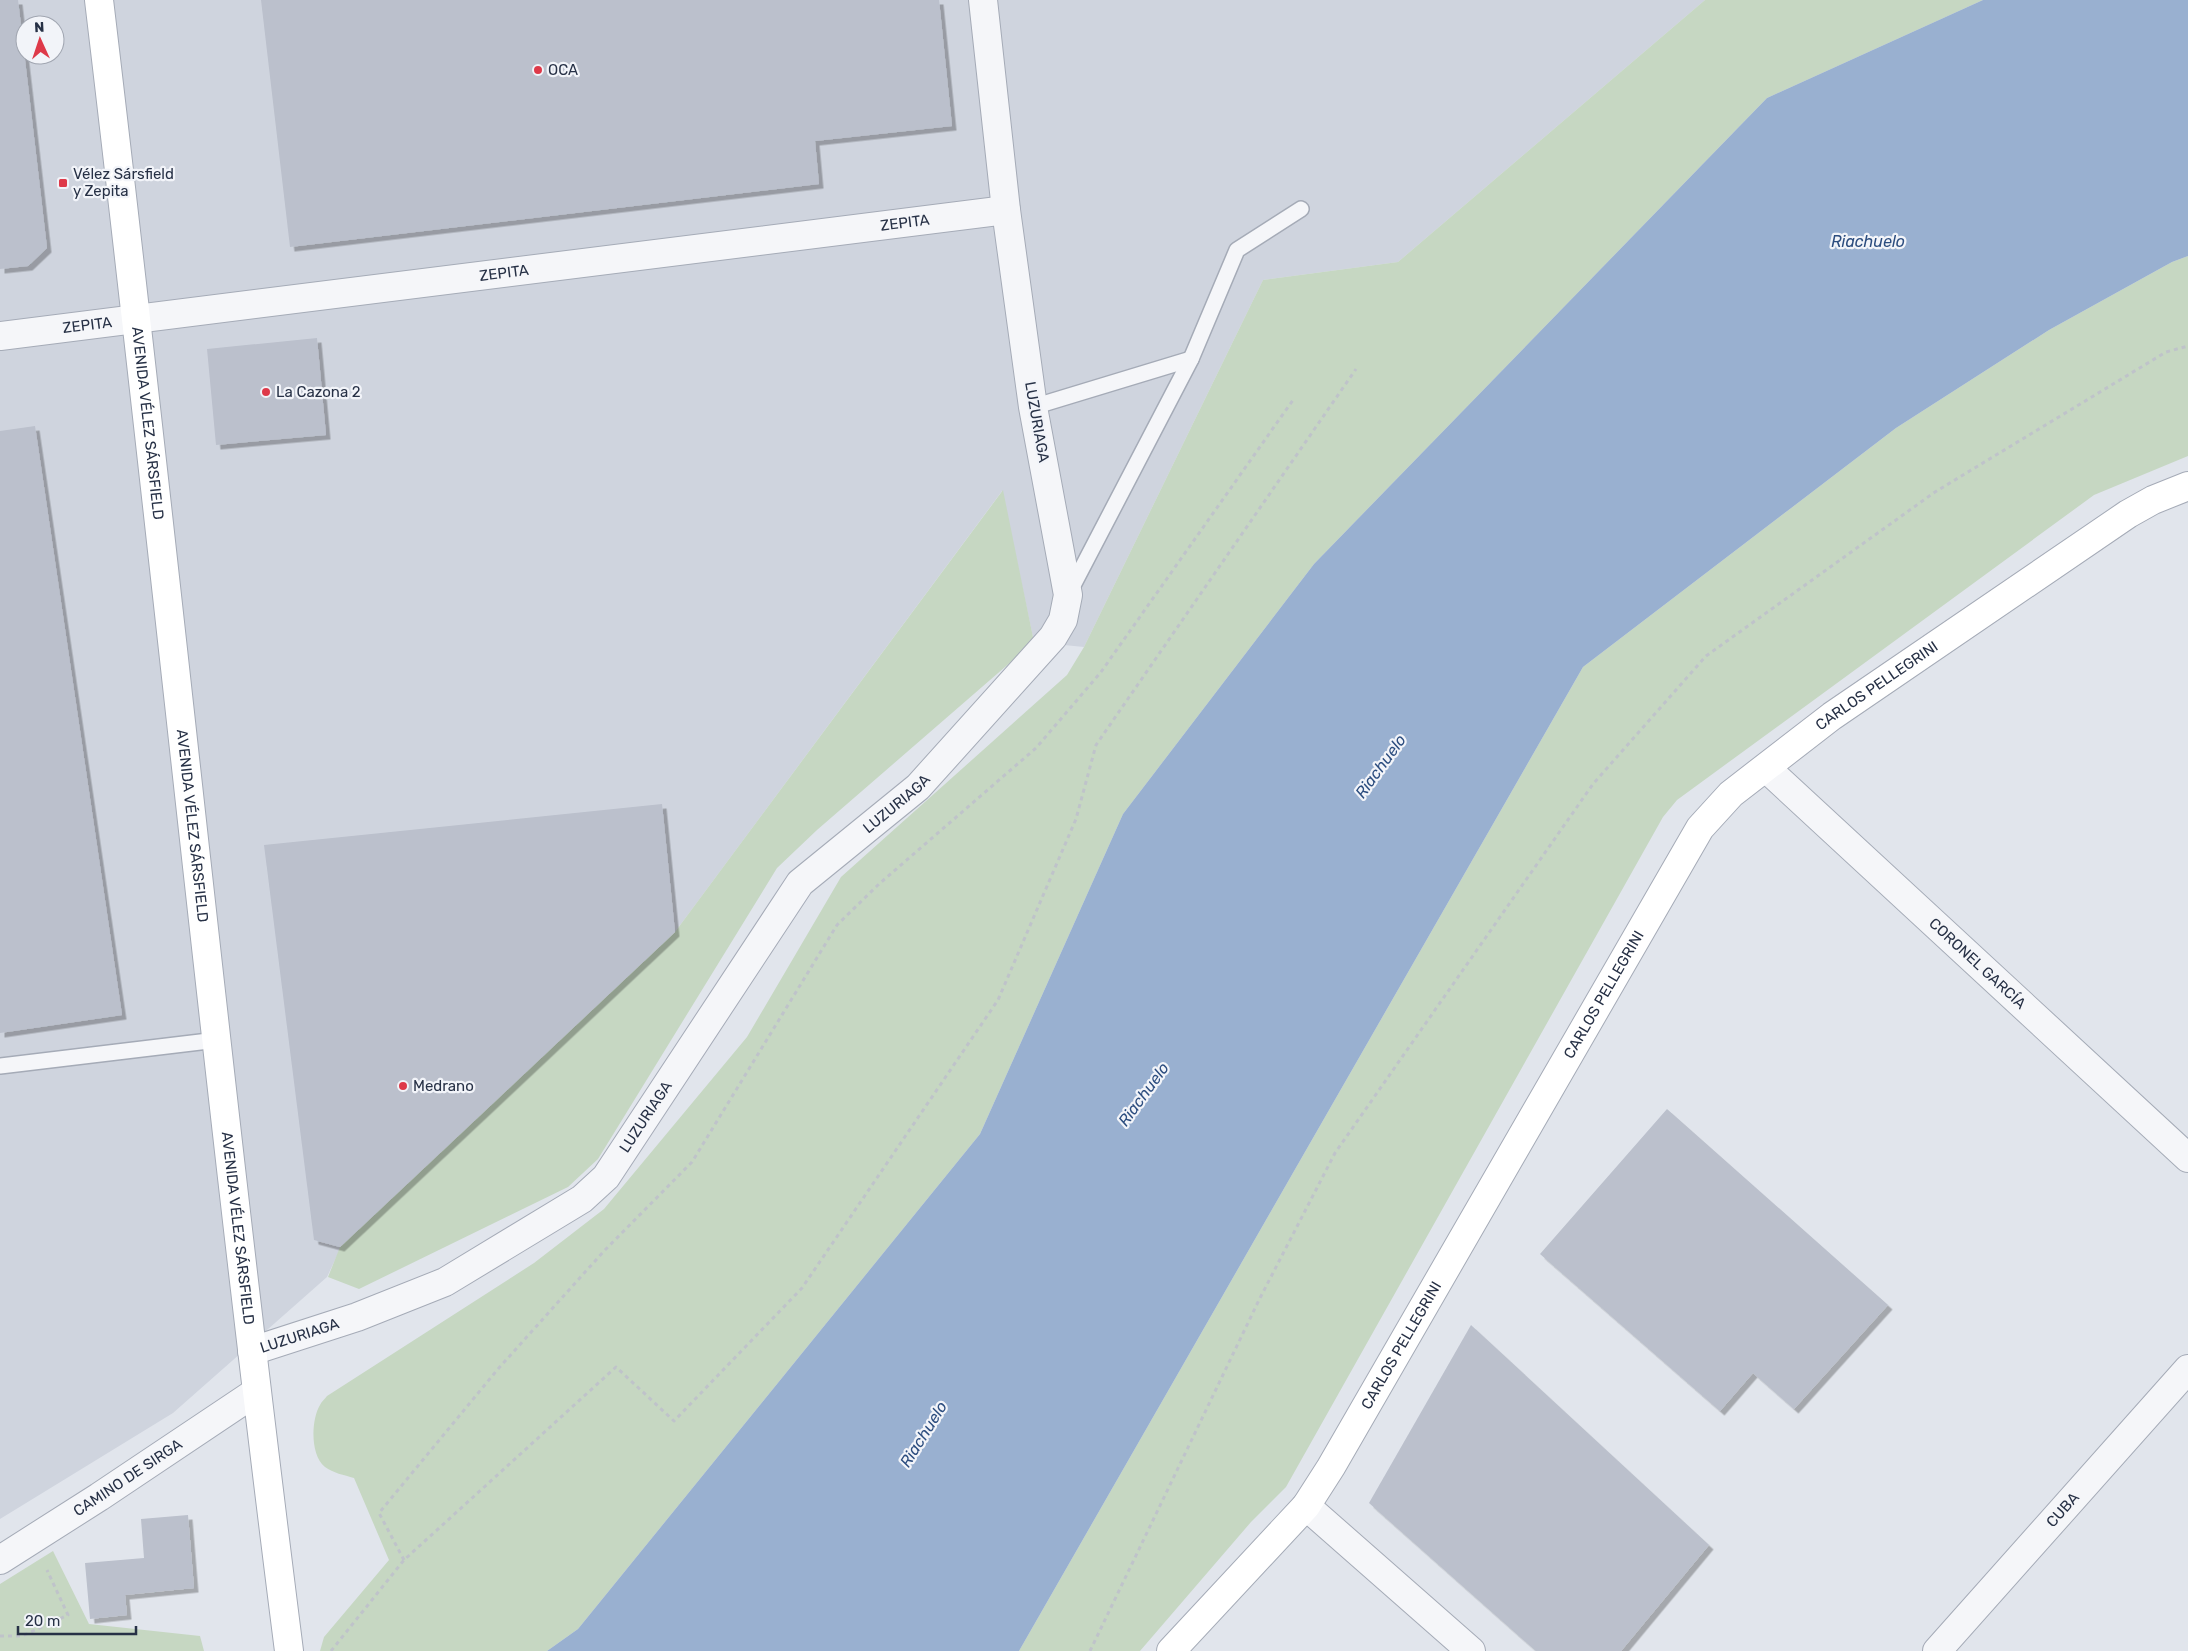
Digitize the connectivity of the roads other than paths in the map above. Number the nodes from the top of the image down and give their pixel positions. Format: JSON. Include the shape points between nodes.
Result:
{"nodes":[{"id":1,"x":99,"y":0,"type":"edge"},
{"id":2,"x":982,"y":0,"type":"edge"},
{"id":3,"x":1300,"y":209,"type":"dead end"},
{"id":4,"x":1006,"y":210,"type":"junction"},
{"id":5,"x":138,"y":320,"type":"junction"},
{"id":6,"x":0,"y":336,"type":"edge"},
{"id":7,"x":1191,"y":359,"type":"junction"},
{"id":8,"x":1033,"y":407,"type":"junction"},
{"id":9,"x":2188,"y":487,"type":"edge"},
{"id":10,"x":1068,"y":595,"type":"junction"},
{"id":11,"x":1766,"y":768,"type":"junction"},
{"id":12,"x":217,"y":1040,"type":"junction"},
{"id":13,"x":0,"y":1066,"type":"edge"},
{"id":14,"x":2188,"y":1158,"type":"edge"},
{"id":15,"x":252,"y":1350,"type":"junction"},
{"id":16,"x":2188,"y":1369,"type":"edge"},
{"id":17,"x":256,"y":1392,"type":"junction"},
{"id":18,"x":1306,"y":1506,"type":"junction"},
{"id":19,"x":0,"y":1560,"type":"edge"},
{"id":20,"x":289,"y":1651,"type":"edge"},
{"id":21,"x":1171,"y":1651,"type":"edge"},
{"id":22,"x":1471,"y":1651,"type":"edge"},
{"id":23,"x":1937,"y":1651,"type":"edge"}],
"edges":[{"from":1,"to":5,"type":"main road","name":"AVENIDA VÉLEZ SÁRSFIELD"},
{"from":2,"to":4,"type":"street","name":"LUZURIAGA"},
{"from":3,"to":7,"type":"lane","via":[[1237,250]]},
{"from":4,"to":5,"type":"street","name":"ZEPITA"},
{"from":4,"to":8,"type":"street","name":"LUZURIAGA"},
{"from":5,"to":6,"type":"street","name":"ZEPITA"},
{"from":5,"to":12,"type":"main road","name":"AVENIDA VÉLEZ SÁRSFIELD"},
{"from":7,"to":8,"type":"lane"},
{"from":7,"to":10,"type":"lane"},
{"from":8,"to":10,"type":"street","name":"LUZURIAGA"},
{"from":9,"to":11,"type":"main road","name":"CARLOS PELLEGRINI","via":[[2128,514],[1832,716]]},
{"from":10,"to":15,"type":"street","name":"LUZURIAGA","via":[[1063,620],[1054,637],[918,787],[800,883],[606,1177],[582,1200],[445,1282],[356,1317]]},
{"from":11,"to":14,"type":"street","name":"CORONEL GARCÍA"},
{"from":11,"to":18,"type":"main road","name":"CARLOS PELLEGRINI","via":[[1731,794],[1700,828],[1332,1467]]},
{"from":12,"to":13,"type":"lane"},
{"from":12,"to":15,"type":"main road","name":"AVENIDA VÉLEZ SÁRSFIELD"},
{"from":15,"to":17,"type":"main road","name":"AVENIDA VÉLEZ SÁRSFIELD"},
{"from":16,"to":23,"type":"street","name":"CUBA"},
{"from":17,"to":19,"type":"street","name":"CAMINO DE SIRGA"},
{"from":17,"to":20,"type":"main road","name":"AVENIDA VÉLEZ SÁRSFIELD"},
{"from":18,"to":21,"type":"main road","name":"CARLOS PELLEGRINI"},
{"from":18,"to":22,"type":"street"}]}
